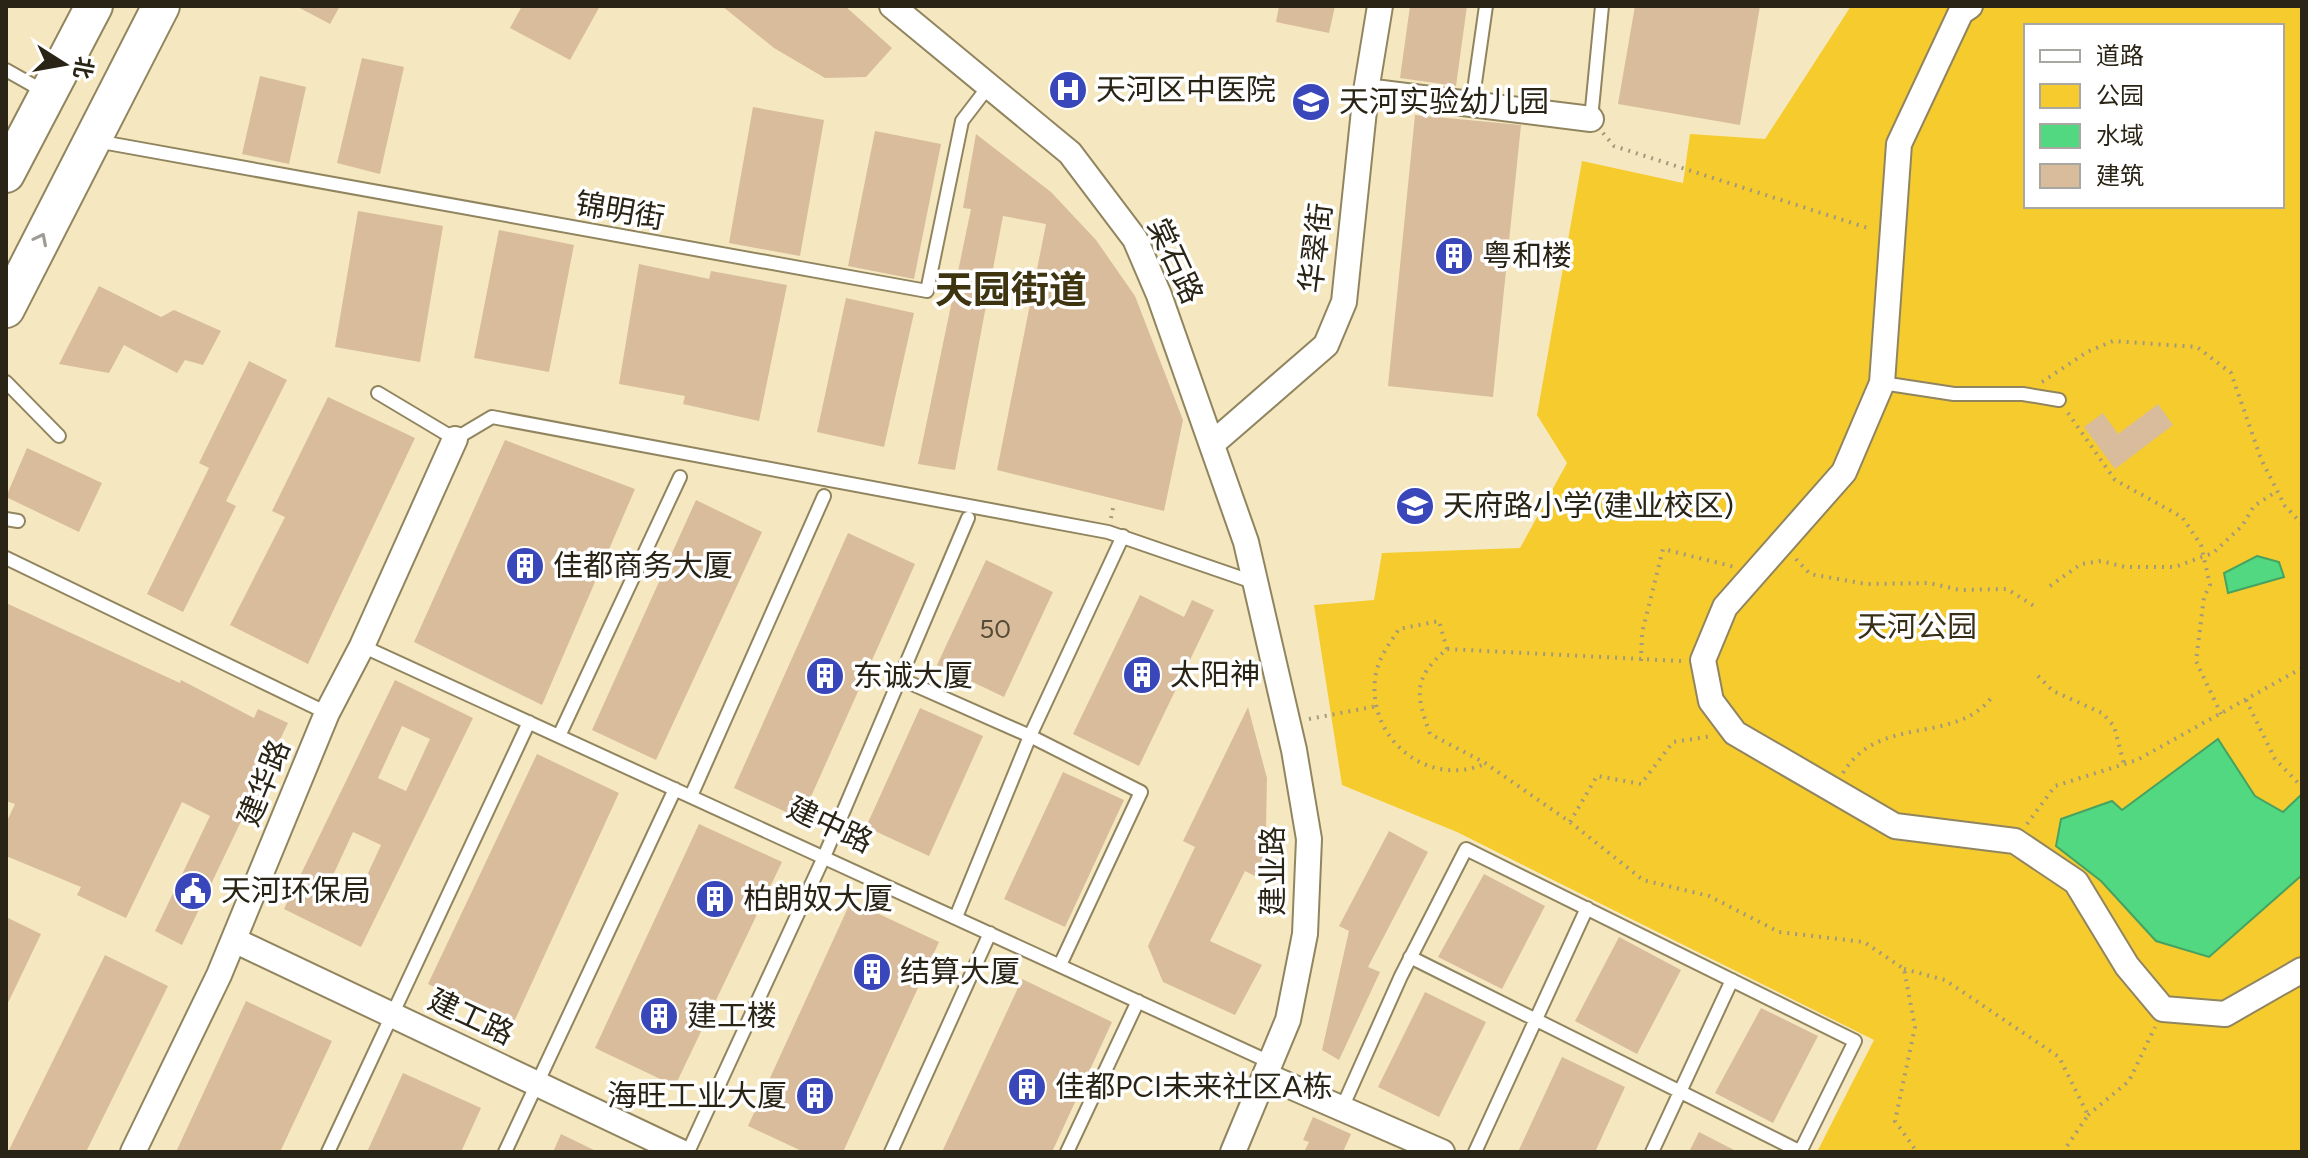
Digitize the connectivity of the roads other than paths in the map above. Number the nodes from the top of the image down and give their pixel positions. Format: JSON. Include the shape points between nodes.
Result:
{"nodes":[{"id":1,"x":94,"y":6,"type":"edge"},
{"id":2,"x":161,"y":6,"type":"edge"},
{"id":3,"x":892,"y":6,"type":"edge"},
{"id":4,"x":1380,"y":6,"type":"edge"},
{"id":5,"x":1486,"y":6,"type":"edge"},
{"id":6,"x":1602,"y":6,"type":"edge"},
{"id":7,"x":1962,"y":8,"type":"edge"},
{"id":8,"x":6,"y":70,"type":"edge"},
{"id":9,"x":988,"y":87,"type":"junction"},
{"id":10,"x":1366,"y":91,"type":"junction"},
{"id":11,"x":49,"y":93,"type":"junction"},
{"id":12,"x":1472,"y":104,"type":"junction"},
{"id":13,"x":1591,"y":119,"type":"joint"},
{"id":14,"x":91,"y":140,"type":"junction"},
{"id":15,"x":6,"y":174,"type":"edge"},
{"id":16,"x":6,"y":309,"type":"edge"},
{"id":17,"x":6,"y":382,"type":"edge"},
{"id":18,"x":1882,"y":383,"type":"junction"},
{"id":19,"x":378,"y":393,"type":"dead end"},
{"id":20,"x":2059,"y":400,"type":"road end"},
{"id":21,"x":59,"y":436,"type":"dead end"},
{"id":22,"x":455,"y":439,"type":"junction"},
{"id":23,"x":1212,"y":444,"type":"junction"},
{"id":24,"x":680,"y":477,"type":"dead end"},
{"id":25,"x":824,"y":496,"type":"dead end"},
{"id":26,"x":968,"y":518,"type":"dead end"},
{"id":27,"x":1123,"y":536,"type":"junction"},
{"id":28,"x":6,"y":558,"type":"edge"},
{"id":29,"x":1256,"y":583,"type":"junction"},
{"id":30,"x":362,"y":646,"type":"junction"},
{"id":31,"x":901,"y":679,"type":"junction"},
{"id":32,"x":327,"y":713,"type":"junction"},
{"id":33,"x":529,"y":722,"type":"junction"},
{"id":34,"x":559,"y":736,"type":"junction"},
{"id":35,"x":1030,"y":736,"type":"junction"},
{"id":36,"x":675,"y":789,"type":"junction"},
{"id":37,"x":691,"y":796,"type":"junction"},
{"id":38,"x":824,"y":857,"type":"junction"},
{"id":39,"x":1587,"y":908,"type":"junction"},
{"id":40,"x":956,"y":917,"type":"junction"},
{"id":41,"x":990,"y":933,"type":"junction"},
{"id":42,"x":234,"y":940,"type":"junction"},
{"id":43,"x":1410,"y":957,"type":"junction"},
{"id":44,"x":1060,"y":965,"type":"junction"},
{"id":45,"x":2302,"y":970,"type":"edge"},
{"id":46,"x":1732,"y":980,"type":"junction"},
{"id":47,"x":1138,"y":1001,"type":"junction"},
{"id":48,"x":393,"y":1016,"type":"junction"},
{"id":49,"x":1536,"y":1020,"type":"junction"},
{"id":50,"x":1269,"y":1070,"type":"junction"},
{"id":51,"x":536,"y":1083,"type":"junction"},
{"id":52,"x":1680,"y":1092,"type":"junction"},
{"id":53,"x":1342,"y":1108,"type":"junction"},
{"id":54,"x":133,"y":1152,"type":"edge"},
{"id":55,"x":328,"y":1152,"type":"edge"},
{"id":56,"x":505,"y":1152,"type":"edge"},
{"id":57,"x":681,"y":1152,"type":"edge"},
{"id":58,"x":688,"y":1152,"type":"edge"},
{"id":59,"x":891,"y":1152,"type":"edge"},
{"id":60,"x":1067,"y":1152,"type":"edge"},
{"id":61,"x":1233,"y":1152,"type":"edge"},
{"id":62,"x":1442,"y":1152,"type":"edge"},
{"id":63,"x":1475,"y":1152,"type":"edge"},
{"id":64,"x":1652,"y":1152,"type":"edge"},
{"id":65,"x":1800,"y":1152,"type":"edge"}],
"edges":[{"from":1,"to":11,"type":"main road"},
{"from":2,"to":14,"type":"main road"},
{"from":3,"to":9,"type":"street","name":"棠石路"},
{"from":4,"to":10,"type":"street","name":"华翠街"},
{"from":5,"to":12,"type":"lane"},
{"from":6,"to":13,"type":"lane"},
{"from":7,"to":18,"type":"street","via":[[1899,144]]},
{"from":8,"to":11,"type":"lane"},
{"from":9,"to":14,"type":"lane","name":"锦明街","via":[[962,121],[927,291]]},
{"from":9,"to":23,"type":"street","name":"棠石路","via":[[1070,153],[1135,239]]},
{"from":10,"to":12,"type":"street"},
{"from":10,"to":23,"type":"street","name":"华翠街","via":[[1344,302],[1326,345]]},
{"from":11,"to":15,"type":"main road"},
{"from":12,"to":13,"type":"street"},
{"from":16,"to":14,"type":"main road","one_way":true},
{"from":17,"to":21,"type":"lane"},
{"from":18,"to":20,"type":"lane","via":[[1954,394]]},
{"from":18,"to":45,"type":"street","via":[[1844,472],[1725,607],[1703,660],[1711,701],[1735,733],[1895,826],[2015,841],[2076,882],[2127,966],[2163,1009],[2225,1014]]},
{"from":19,"to":22,"type":"lane"},
{"from":22,"to":27,"type":"lane","via":[[492,417]]},
{"from":22,"to":30,"type":"street","name":"建华路"},
{"from":23,"to":29,"type":"street","name":"棠石路"},
{"from":24,"to":34,"type":"lane"},
{"from":25,"to":37,"type":"lane"},
{"from":26,"to":31,"type":"lane"},
{"from":27,"to":29,"type":"lane"},
{"from":27,"to":35,"type":"lane"},
{"from":28,"to":32,"type":"lane"},
{"from":29,"to":50,"type":"street","name":"建业路","via":[[1309,839],[1305,934],[1288,1020]]},
{"from":30,"to":32,"type":"street","name":"建华路"},
{"from":30,"to":33,"type":"lane","name":"建中路"},
{"from":31,"to":35,"type":"lane"},
{"from":31,"to":38,"type":"lane"},
{"from":32,"to":42,"type":"street","name":"建华路"},
{"from":33,"to":34,"type":"lane","name":"建中路"},
{"from":33,"to":48,"type":"lane"},
{"from":34,"to":36,"type":"lane","name":"建中路"},
{"from":35,"to":40,"type":"lane"},
{"from":35,"to":44,"type":"lane","via":[[1141,792]]},
{"from":36,"to":37,"type":"lane","name":"建中路"},
{"from":36,"to":51,"type":"lane"},
{"from":37,"to":38,"type":"lane","name":"建中路"},
{"from":38,"to":40,"type":"lane","name":"建中路"},
{"from":38,"to":58,"type":"lane"},
{"from":39,"to":43,"type":"lane","via":[[1466,849]]},
{"from":39,"to":46,"type":"lane"},
{"from":39,"to":49,"type":"lane"},
{"from":40,"to":41,"type":"lane","name":"建中路"},
{"from":41,"to":44,"type":"lane","name":"建中路"},
{"from":41,"to":59,"type":"lane"},
{"from":42,"to":48,"type":"street","name":"建工路"},
{"from":42,"to":54,"type":"street","name":"建华路"},
{"from":43,"to":49,"type":"lane"},
{"from":43,"to":53,"type":"lane"},
{"from":44,"to":47,"type":"lane","name":"建中路"},
{"from":46,"to":52,"type":"lane"},
{"from":46,"to":65,"type":"lane","via":[[1855,1041]]},
{"from":47,"to":50,"type":"lane","name":"建中路"},
{"from":47,"to":60,"type":"lane"},
{"from":48,"to":51,"type":"street","name":"建工路"},
{"from":48,"to":55,"type":"lane"},
{"from":49,"to":52,"type":"lane"},
{"from":49,"to":63,"type":"lane"},
{"from":50,"to":53,"type":"street","name":"建中路"},
{"from":50,"to":61,"type":"street","name":"建业路"},
{"from":51,"to":56,"type":"lane"},
{"from":51,"to":57,"type":"street","name":"建工路"},
{"from":52,"to":64,"type":"lane"},
{"from":52,"to":65,"type":"lane"},
{"from":53,"to":62,"type":"street","name":"建中路"}]}
